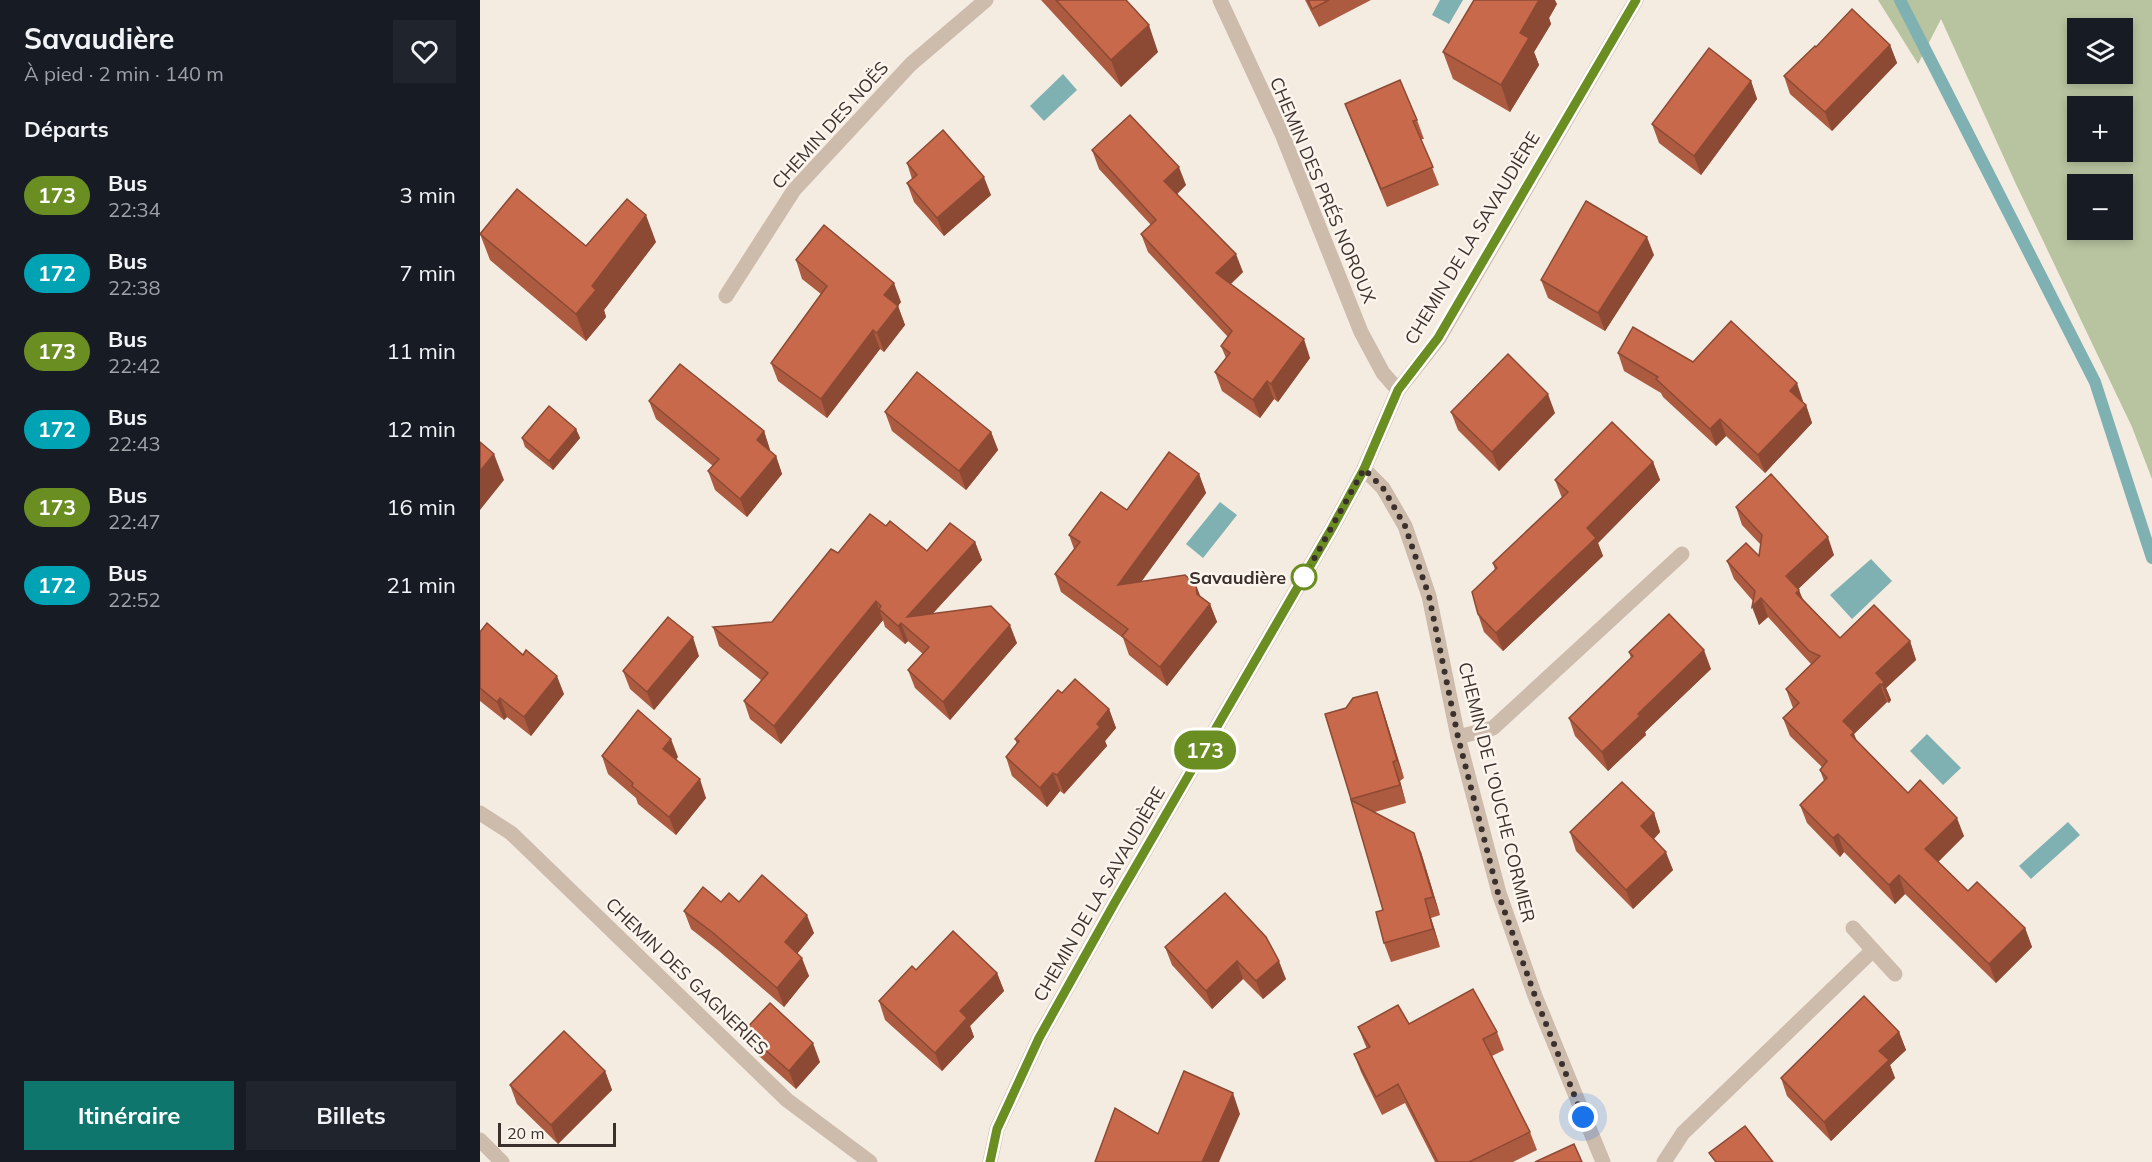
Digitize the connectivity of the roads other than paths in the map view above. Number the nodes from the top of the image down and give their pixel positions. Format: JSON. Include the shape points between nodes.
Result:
{"nodes":[{"id":1,"x":986,"y":0,"type":"edge"},
{"id":2,"x":1220,"y":0,"type":"edge"},
{"id":3,"x":1636,"y":0,"type":"edge"},
{"id":4,"x":726,"y":296,"type":"dead end"},
{"id":5,"x":1398,"y":390,"type":"junction"},
{"id":6,"x":1364,"y":469,"type":"junction"},
{"id":7,"x":1682,"y":554,"type":"dead end"},
{"id":8,"x":1458,"y":737,"type":"junction"},
{"id":9,"x":480,"y":813,"type":"edge"},
{"id":10,"x":1853,"y":928,"type":"dead end"},
{"id":11,"x":1873,"y":950,"type":"junction"},
{"id":12,"x":1895,"y":974,"type":"dead end"},
{"id":13,"x":480,"y":1140,"type":"edge"},
{"id":14,"x":502,"y":1162,"type":"edge"},
{"id":15,"x":870,"y":1162,"type":"edge"},
{"id":16,"x":990,"y":1162,"type":"edge"},
{"id":17,"x":1603,"y":1162,"type":"edge"},
{"id":18,"x":1664,"y":1162,"type":"edge"}],
"edges":[{"from":1,"to":4,"type":"street","name":"CHEMIN DES NOËS","via":[[912,64],[794,190]]},
{"from":2,"to":5,"type":"street","name":"CHEMIN DES PRÉS NOROUX","via":[[1282,134],[1361,332],[1383,373]]},
{"from":3,"to":5,"type":"street","name":"CHEMIN DE LA SAVAUDIÈRE","via":[[1438,338]]},
{"from":5,"to":6,"type":"street","name":"CHEMIN DE LA SAVAUDIÈRE"},
{"from":6,"to":8,"type":"street","name":"CHEMIN DE L'OUCHE CORMIER","via":[[1383,488],[1405,526],[1426,586]]},
{"from":6,"to":16,"type":"street","name":"CHEMIN DE LA SAVAUDIÈRE","via":[[1039,1038],[997,1129]]},
{"from":7,"to":8,"type":"street","via":[[1493,728]]},
{"from":8,"to":17,"type":"street","name":"CHEMIN DE L'OUCHE CORMIER","via":[[1498,893]]},
{"from":9,"to":15,"type":"street","name":"CHEMIN DES GAGNERIES","via":[[511,833],[787,1100]]},
{"from":10,"to":11,"type":"street"},
{"from":11,"to":12,"type":"street"},
{"from":11,"to":18,"type":"street","via":[[1683,1133]]},
{"from":13,"to":14,"type":"street"}]}
